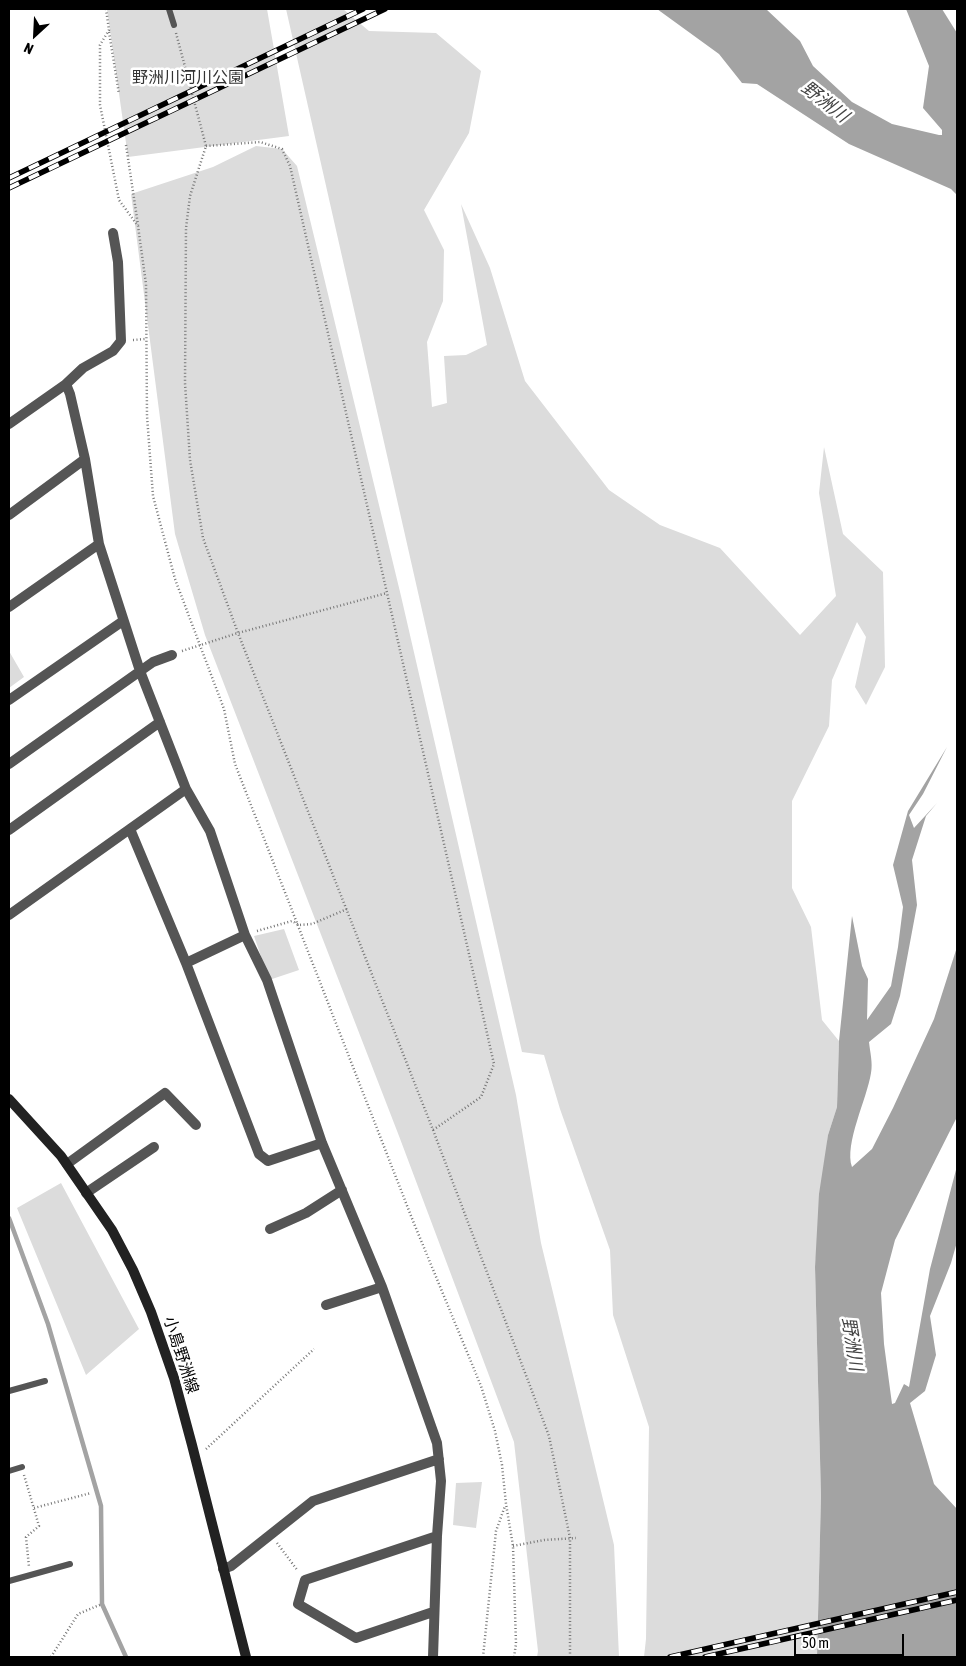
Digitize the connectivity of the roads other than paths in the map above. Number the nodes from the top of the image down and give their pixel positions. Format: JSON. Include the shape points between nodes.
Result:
{"nodes":[{"id":1,"x":169,"y":9,"type":"edge"},
{"id":2,"x":174,"y":25,"type":"road end"},
{"id":3,"x":113,"y":233,"type":"dead end"},
{"id":4,"x":66,"y":384,"type":"junction"},
{"id":5,"x":9,"y":424,"type":"edge"},
{"id":6,"x":85,"y":459,"type":"junction"},
{"id":7,"x":9,"y":515,"type":"edge"},
{"id":8,"x":99,"y":544,"type":"junction"},
{"id":9,"x":9,"y":607,"type":"edge"},
{"id":10,"x":123,"y":621,"type":"junction"},
{"id":11,"x":172,"y":656,"type":"dead end"},
{"id":12,"x":140,"y":671,"type":"junction"},
{"id":13,"x":9,"y":700,"type":"edge"},
{"id":14,"x":160,"y":722,"type":"junction"},
{"id":15,"x":9,"y":764,"type":"edge"},
{"id":16,"x":186,"y":789,"type":"junction"},
{"id":17,"x":130,"y":829,"type":"junction"},
{"id":18,"x":9,"y":830,"type":"edge"},
{"id":19,"x":9,"y":915,"type":"edge"},
{"id":20,"x":245,"y":935,"type":"junction"},
{"id":21,"x":186,"y":963,"type":"junction"},
{"id":22,"x":9,"y":1099,"type":"edge"},
{"id":23,"x":196,"y":1124,"type":"dead end"},
{"id":24,"x":322,"y":1143,"type":"junction"},
{"id":25,"x":154,"y":1147,"type":"dead end"},
{"id":26,"x":67,"y":1164,"type":"junction"},
{"id":27,"x":342,"y":1190,"type":"junction"},
{"id":28,"x":86,"y":1193,"type":"junction"},
{"id":29,"x":270,"y":1229,"type":"dead end"},
{"id":30,"x":382,"y":1286,"type":"junction"},
{"id":31,"x":326,"y":1305,"type":"dead end"},
{"id":32,"x":45,"y":1381,"type":"dead end"},
{"id":33,"x":9,"y":1391,"type":"edge"},
{"id":34,"x":439,"y":1459,"type":"junction"},
{"id":35,"x":22,"y":1467,"type":"road end"},
{"id":36,"x":9,"y":1471,"type":"edge"},
{"id":37,"x":437,"y":1536,"type":"junction"},
{"id":38,"x":70,"y":1564,"type":"dead end"},
{"id":39,"x":223,"y":1569,"type":"junction"},
{"id":40,"x":9,"y":1581,"type":"edge"},
{"id":41,"x":433,"y":1612,"type":"junction"},
{"id":42,"x":246,"y":1657,"type":"edge"},
{"id":43,"x":432,"y":1657,"type":"edge"}],
"edges":[{"from":1,"to":2,"type":"lane"},
{"from":3,"to":4,"type":"street","via":[[118,262],[122,341]]},
{"from":4,"to":5,"type":"street"},
{"from":4,"to":6,"type":"street"},
{"from":6,"to":7,"type":"street"},
{"from":6,"to":8,"type":"street"},
{"from":8,"to":9,"type":"street"},
{"from":8,"to":10,"type":"street"},
{"from":10,"to":12,"type":"street"},
{"from":10,"to":13,"type":"street"},
{"from":11,"to":12,"type":"street","via":[[153,662]]},
{"from":12,"to":14,"type":"street"},
{"from":12,"to":15,"type":"street"},
{"from":14,"to":16,"type":"street"},
{"from":14,"to":18,"type":"street"},
{"from":16,"to":17,"type":"street"},
{"from":16,"to":20,"type":"street","via":[[210,831]]},
{"from":17,"to":19,"type":"street"},
{"from":17,"to":21,"type":"street"},
{"from":20,"to":21,"type":"street"},
{"from":20,"to":24,"type":"street","via":[[267,980]]},
{"from":21,"to":24,"type":"street","via":[[258,1154],[268,1161]]},
{"from":22,"to":26,"type":"main road","name":"小島野洲線"},
{"from":23,"to":26,"type":"street","via":[[165,1093]]},
{"from":24,"to":27,"type":"street"},
{"from":25,"to":28,"type":"street"},
{"from":26,"to":28,"type":"main road","name":"小島野洲線"},
{"from":27,"to":29,"type":"street","via":[[306,1213]]},
{"from":27,"to":30,"type":"street"},
{"from":28,"to":39,"type":"main road","name":"小島野洲線","via":[[112,1230],[151,1312],[174,1378]]},
{"from":30,"to":31,"type":"street"},
{"from":30,"to":34,"type":"street","via":[[437,1443]]},
{"from":32,"to":33,"type":"lane"},
{"from":34,"to":37,"type":"street","via":[[441,1481]]},
{"from":34,"to":39,"type":"street","via":[[313,1501],[232,1566]]},
{"from":35,"to":36,"type":"lane"},
{"from":37,"to":41,"type":"street"},
{"from":37,"to":41,"type":"street","via":[[305,1580],[298,1604],[356,1638]]},
{"from":38,"to":40,"type":"lane"},
{"from":39,"to":42,"type":"main road","name":"小島野洲線"},
{"from":41,"to":43,"type":"street"}]}
